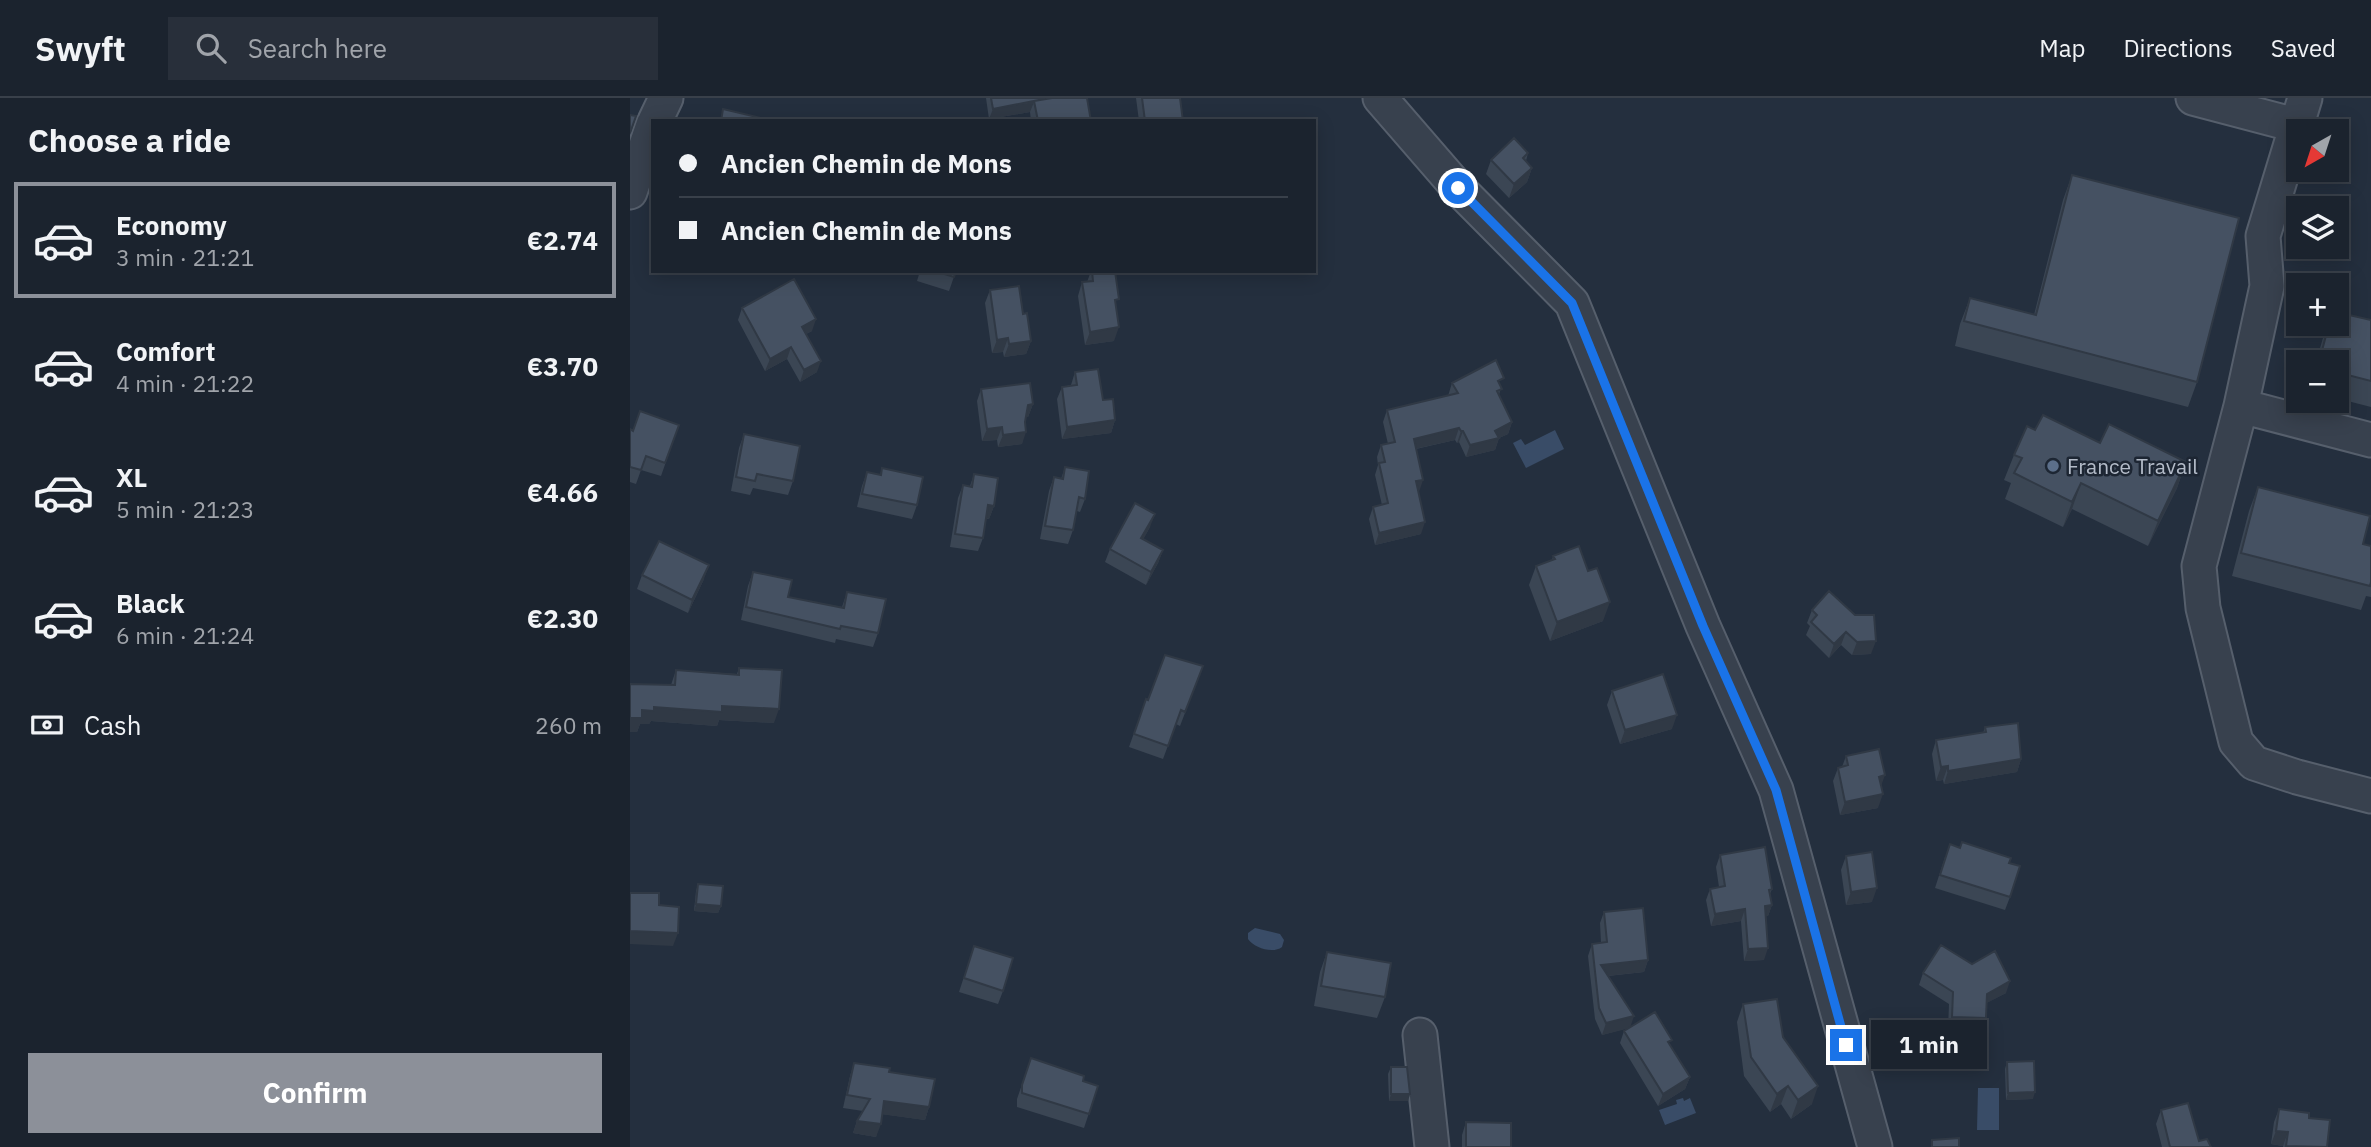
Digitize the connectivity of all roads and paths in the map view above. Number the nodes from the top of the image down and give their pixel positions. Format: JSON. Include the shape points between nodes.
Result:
{"nodes":[{"id":1,"x":666,"y":98,"type":"edge"},
{"id":2,"x":1380,"y":98,"type":"edge"},
{"id":3,"x":2193,"y":98,"type":"edge"},
{"id":4,"x":2300,"y":112,"type":"edge"},
{"id":5,"x":656,"y":119,"type":"edge"},
{"id":6,"x":651,"y":132,"type":"edge"},
{"id":7,"x":630,"y":192,"type":"edge"},
{"id":8,"x":2241,"y":405,"type":"junction"},
{"id":9,"x":2371,"y":440,"type":"edge"},
{"id":10,"x":2371,"y":796,"type":"edge"},
{"id":11,"x":1420,"y":1035,"type":"dead end"},
{"id":12,"x":1432,"y":1147,"type":"edge"},
{"id":13,"x":1875,"y":1147,"type":"edge"}],
"edges":[{"from":1,"to":5,"type":"street"},
{"from":2,"to":13,"type":"street","via":[[1458,188],[1572,303],[1703,626],[1776,790]]},
{"from":3,"to":4,"type":"street"},
{"from":4,"to":8,"type":"street","via":[[2263,236],[2267,286]]},
{"from":6,"to":7,"type":"street"},
{"from":8,"to":9,"type":"street"},
{"from":8,"to":10,"type":"street","via":[[2199,566],[2203,608],[2236,742],[2254,763]]},
{"from":11,"to":12,"type":"street"}]}
